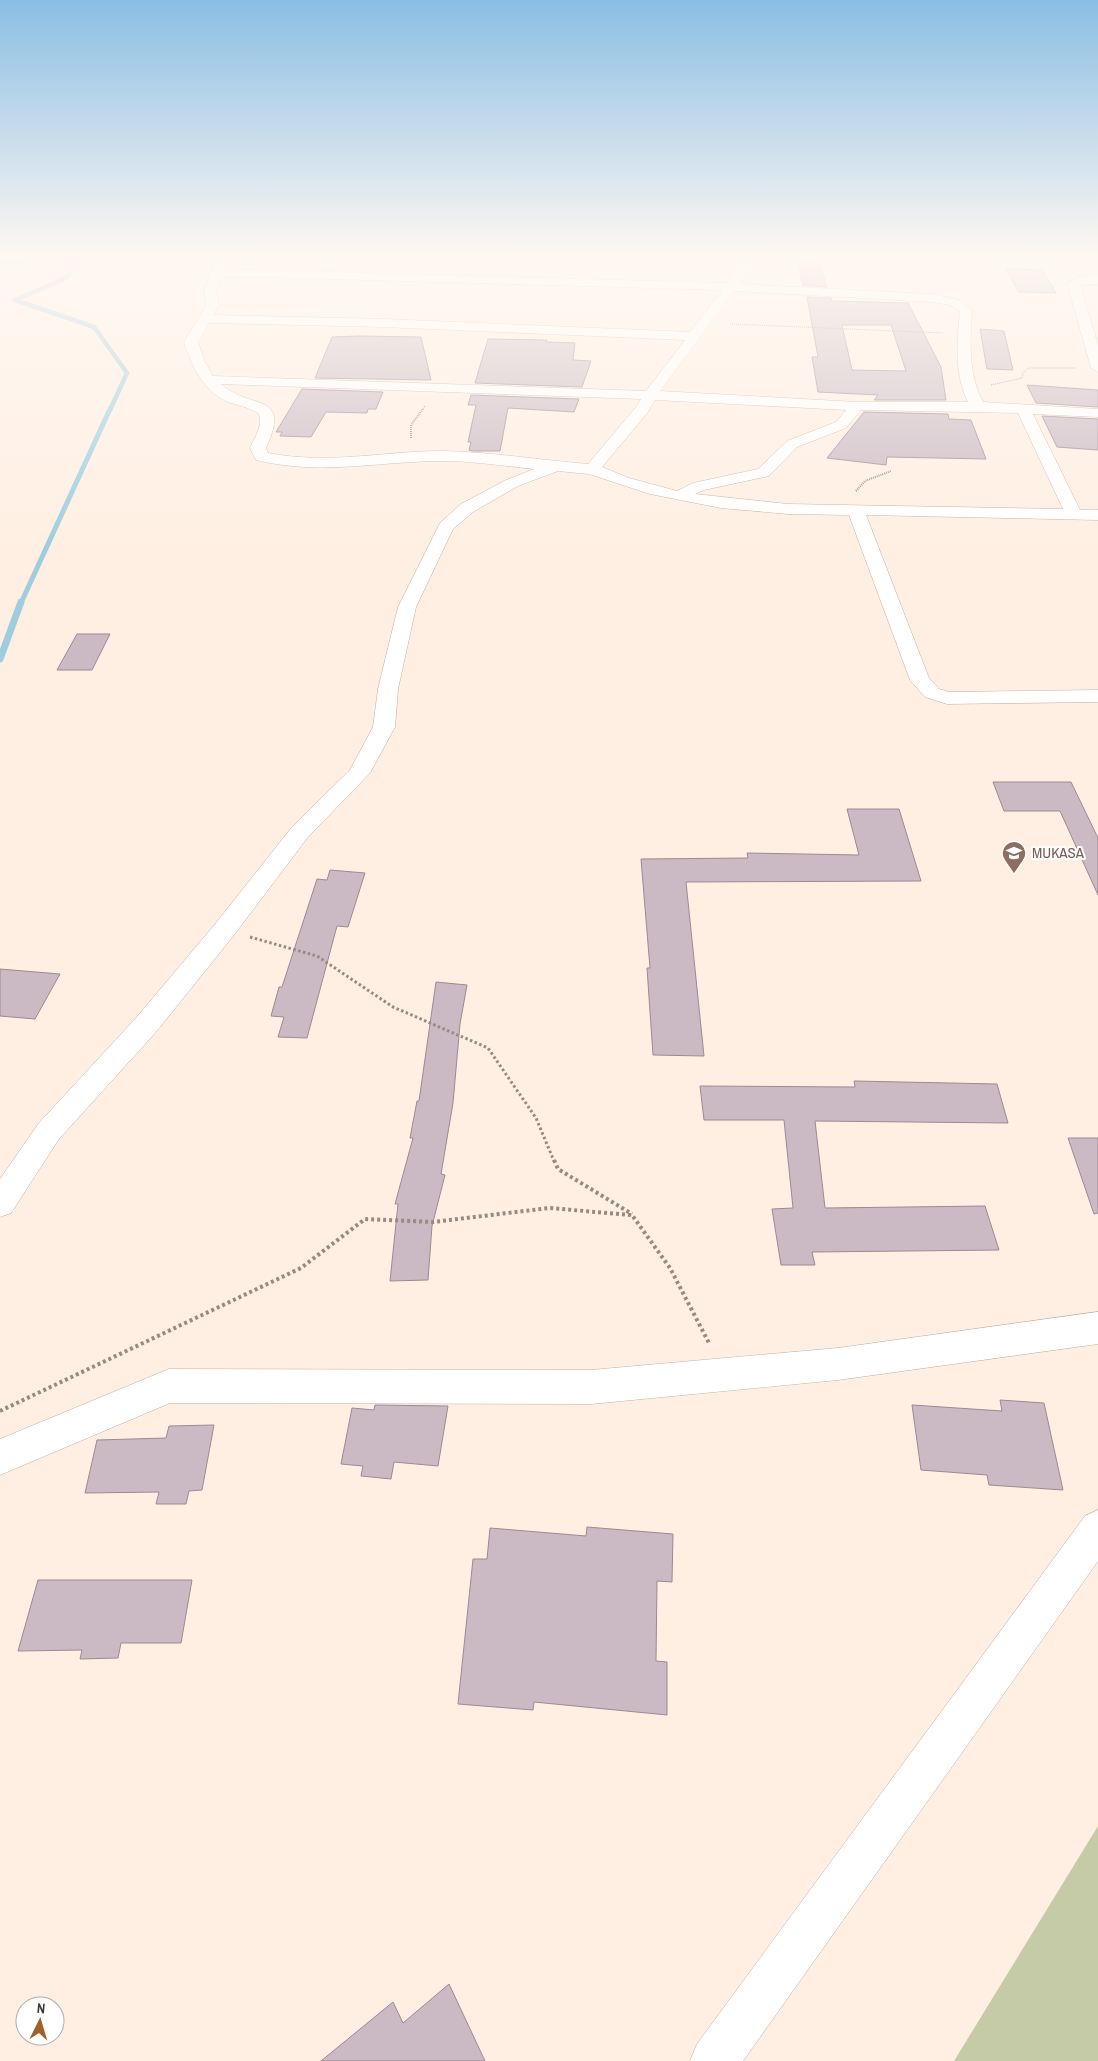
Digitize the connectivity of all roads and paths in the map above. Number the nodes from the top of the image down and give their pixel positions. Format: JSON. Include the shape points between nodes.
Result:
{"nodes":[{"id":1,"x":194,"y":354,"type":"edge"},
{"id":2,"x":681,"y":354,"type":"edge"},
{"id":3,"x":966,"y":354,"type":"edge"},
{"id":4,"x":1094,"y":354,"type":"edge"},
{"id":5,"x":1083,"y":367,"type":"dead end"},
{"id":6,"x":1098,"y":368,"type":"edge"},
{"id":7,"x":210,"y":380,"type":"junction"},
{"id":8,"x":435,"y":388,"type":"junction"},
{"id":9,"x":970,"y":388,"type":"junction"},
{"id":10,"x":650,"y":395,"type":"junction"},
{"id":11,"x":857,"y":406,"type":"junction"},
{"id":12,"x":978,"y":406,"type":"junction"},
{"id":13,"x":1024,"y":410,"type":"junction"},
{"id":14,"x":1098,"y":414,"type":"edge"},
{"id":15,"x":443,"y":456,"type":"junction"},
{"id":16,"x":553,"y":467,"type":"junction"},
{"id":17,"x":592,"y":469,"type":"junction"},
{"id":18,"x":891,"y":471,"type":"dead end"},
{"id":19,"x":679,"y":496,"type":"junction"},
{"id":20,"x":856,"y":510,"type":"junction"},
{"id":21,"x":1074,"y":514,"type":"junction"},
{"id":22,"x":1098,"y":515,"type":"edge"},
{"id":23,"x":1098,"y":696,"type":"edge"},
{"id":24,"x":225,"y":930,"type":"junction"},
{"id":25,"x":0,"y":1204,"type":"edge"},
{"id":26,"x":632,"y":1215,"type":"junction"},
{"id":27,"x":1098,"y":1328,"type":"edge"},
{"id":28,"x":727,"y":1376,"type":"junction"},
{"id":29,"x":0,"y":1411,"type":"edge"},
{"id":30,"x":0,"y":1457,"type":"edge"},
{"id":31,"x":1098,"y":1529,"type":"edge"},
{"id":32,"x":714,"y":2061,"type":"edge"}],
"edges":[{"from":1,"to":7,"type":"street"},
{"from":2,"to":10,"type":"street"},
{"from":3,"to":9,"type":"street"},
{"from":4,"to":6,"type":"street"},
{"from":5,"to":9,"type":"path","via":[[1029,368],[1022,378]]},
{"from":7,"to":8,"type":"street"},
{"from":7,"to":15,"type":"street","via":[[221,392],[234,399],[264,409],[267,414],[266,434],[258,448],[262,457],[294,463],[336,464]]},
{"from":8,"to":10,"type":"street"},
{"from":8,"to":15,"type":"path","via":[[411,426],[411,442]]},
{"from":9,"to":12,"type":"street"},
{"from":10,"to":11,"type":"street"},
{"from":10,"to":17,"type":"street","via":[[642,410]]},
{"from":11,"to":12,"type":"street"},
{"from":11,"to":19,"type":"street","via":[[841,425],[792,444],[763,473],[699,486]]},
{"from":12,"to":13,"type":"street"},
{"from":13,"to":14,"type":"street"},
{"from":13,"to":21,"type":"street"},
{"from":15,"to":16,"type":"street"},
{"from":16,"to":17,"type":"street"},
{"from":16,"to":24,"type":"street","via":[[512,483],[467,508],[446,527],[407,607],[388,688],[384,727],[372,750],[359,773],[300,832]]},
{"from":17,"to":19,"type":"street","via":[[651,491]]},
{"from":18,"to":20,"type":"path","via":[[865,482],[854,494]]},
{"from":19,"to":20,"type":"street","via":[[755,508]]},
{"from":20,"to":21,"type":"street"},
{"from":20,"to":23,"type":"street","via":[[920,680],[932,693],[947,698]]},
{"from":21,"to":22,"type":"street"},
{"from":24,"to":25,"type":"street","via":[[146,1025],[48,1131]]},
{"from":24,"to":26,"type":"path","via":[[317,956],[393,1007],[488,1048],[536,1118],[558,1169]]},
{"from":26,"to":28,"type":"path","via":[[670,1268]]},
{"from":26,"to":29,"type":"path","via":[[549,1208],[433,1222],[365,1219],[301,1268]]},
{"from":27,"to":28,"type":"street"},
{"from":28,"to":30,"type":"street","via":[[591,1387],[169,1386]]},
{"from":31,"to":32,"type":"street"}]}
